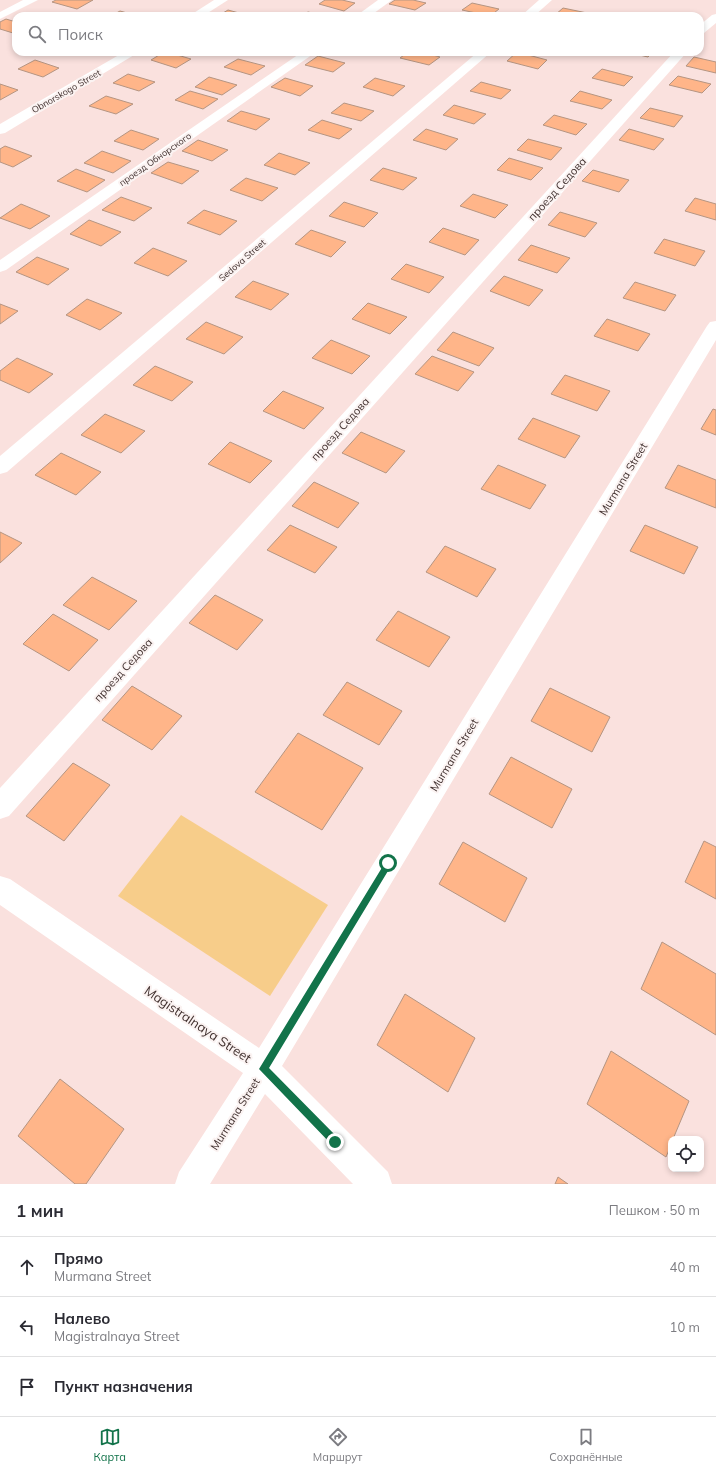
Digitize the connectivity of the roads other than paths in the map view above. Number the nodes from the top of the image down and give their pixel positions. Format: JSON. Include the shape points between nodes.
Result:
{"nodes":[{"id":1,"x":32,"y":0,"type":"edge"},
{"id":2,"x":222,"y":0,"type":"edge"},
{"id":3,"x":386,"y":0,"type":"edge"},
{"id":4,"x":546,"y":0,"type":"edge"},
{"id":5,"x":202,"y":12,"type":"edge"},
{"id":6,"x":368,"y":12,"type":"edge"},
{"id":7,"x":532,"y":12,"type":"edge"},
{"id":8,"x":0,"y":16,"type":"edge"},
{"id":9,"x":716,"y":17,"type":"edge"},
{"id":10,"x":704,"y":28,"type":"edge"},
{"id":11,"x":126,"y":56,"type":"edge"},
{"id":12,"x":304,"y":56,"type":"edge"},
{"id":13,"x":480,"y":56,"type":"edge"},
{"id":14,"x":677,"y":56,"type":"edge"},
{"id":15,"x":0,"y":130,"type":"edge"},
{"id":16,"x":0,"y":267,"type":"edge"},
{"id":17,"x":716,"y":326,"type":"edge"},
{"id":18,"x":0,"y":467,"type":"edge"},
{"id":19,"x":0,"y":807,"type":"edge"},
{"id":20,"x":0,"y":889,"type":"edge"},
{"id":21,"x":263,"y":1069,"type":"junction"},
{"id":22,"x":191,"y":1184,"type":"edge"},
{"id":23,"x":376,"y":1184,"type":"edge"}],
"edges":[{"from":1,"to":8,"type":"street"},
{"from":2,"to":5,"type":"street"},
{"from":3,"to":6,"type":"street"},
{"from":4,"to":7,"type":"street"},
{"from":9,"to":10,"type":"street"},
{"from":11,"to":15,"type":"street","name":"Obnorskogo Street"},
{"from":12,"to":16,"type":"street","name":"проезд Обнорского"},
{"from":13,"to":18,"type":"street","name":"Sedova Street"},
{"from":14,"to":19,"type":"street","name":"проезд Седова"},
{"from":17,"to":21,"type":"street","name":"Murmana Street"},
{"from":20,"to":21,"type":"street","name":"Magistralnaya Street"},
{"from":21,"to":22,"type":"street","name":"Murmana Street"},
{"from":21,"to":23,"type":"street","name":"Magistralnaya Street"}]}
